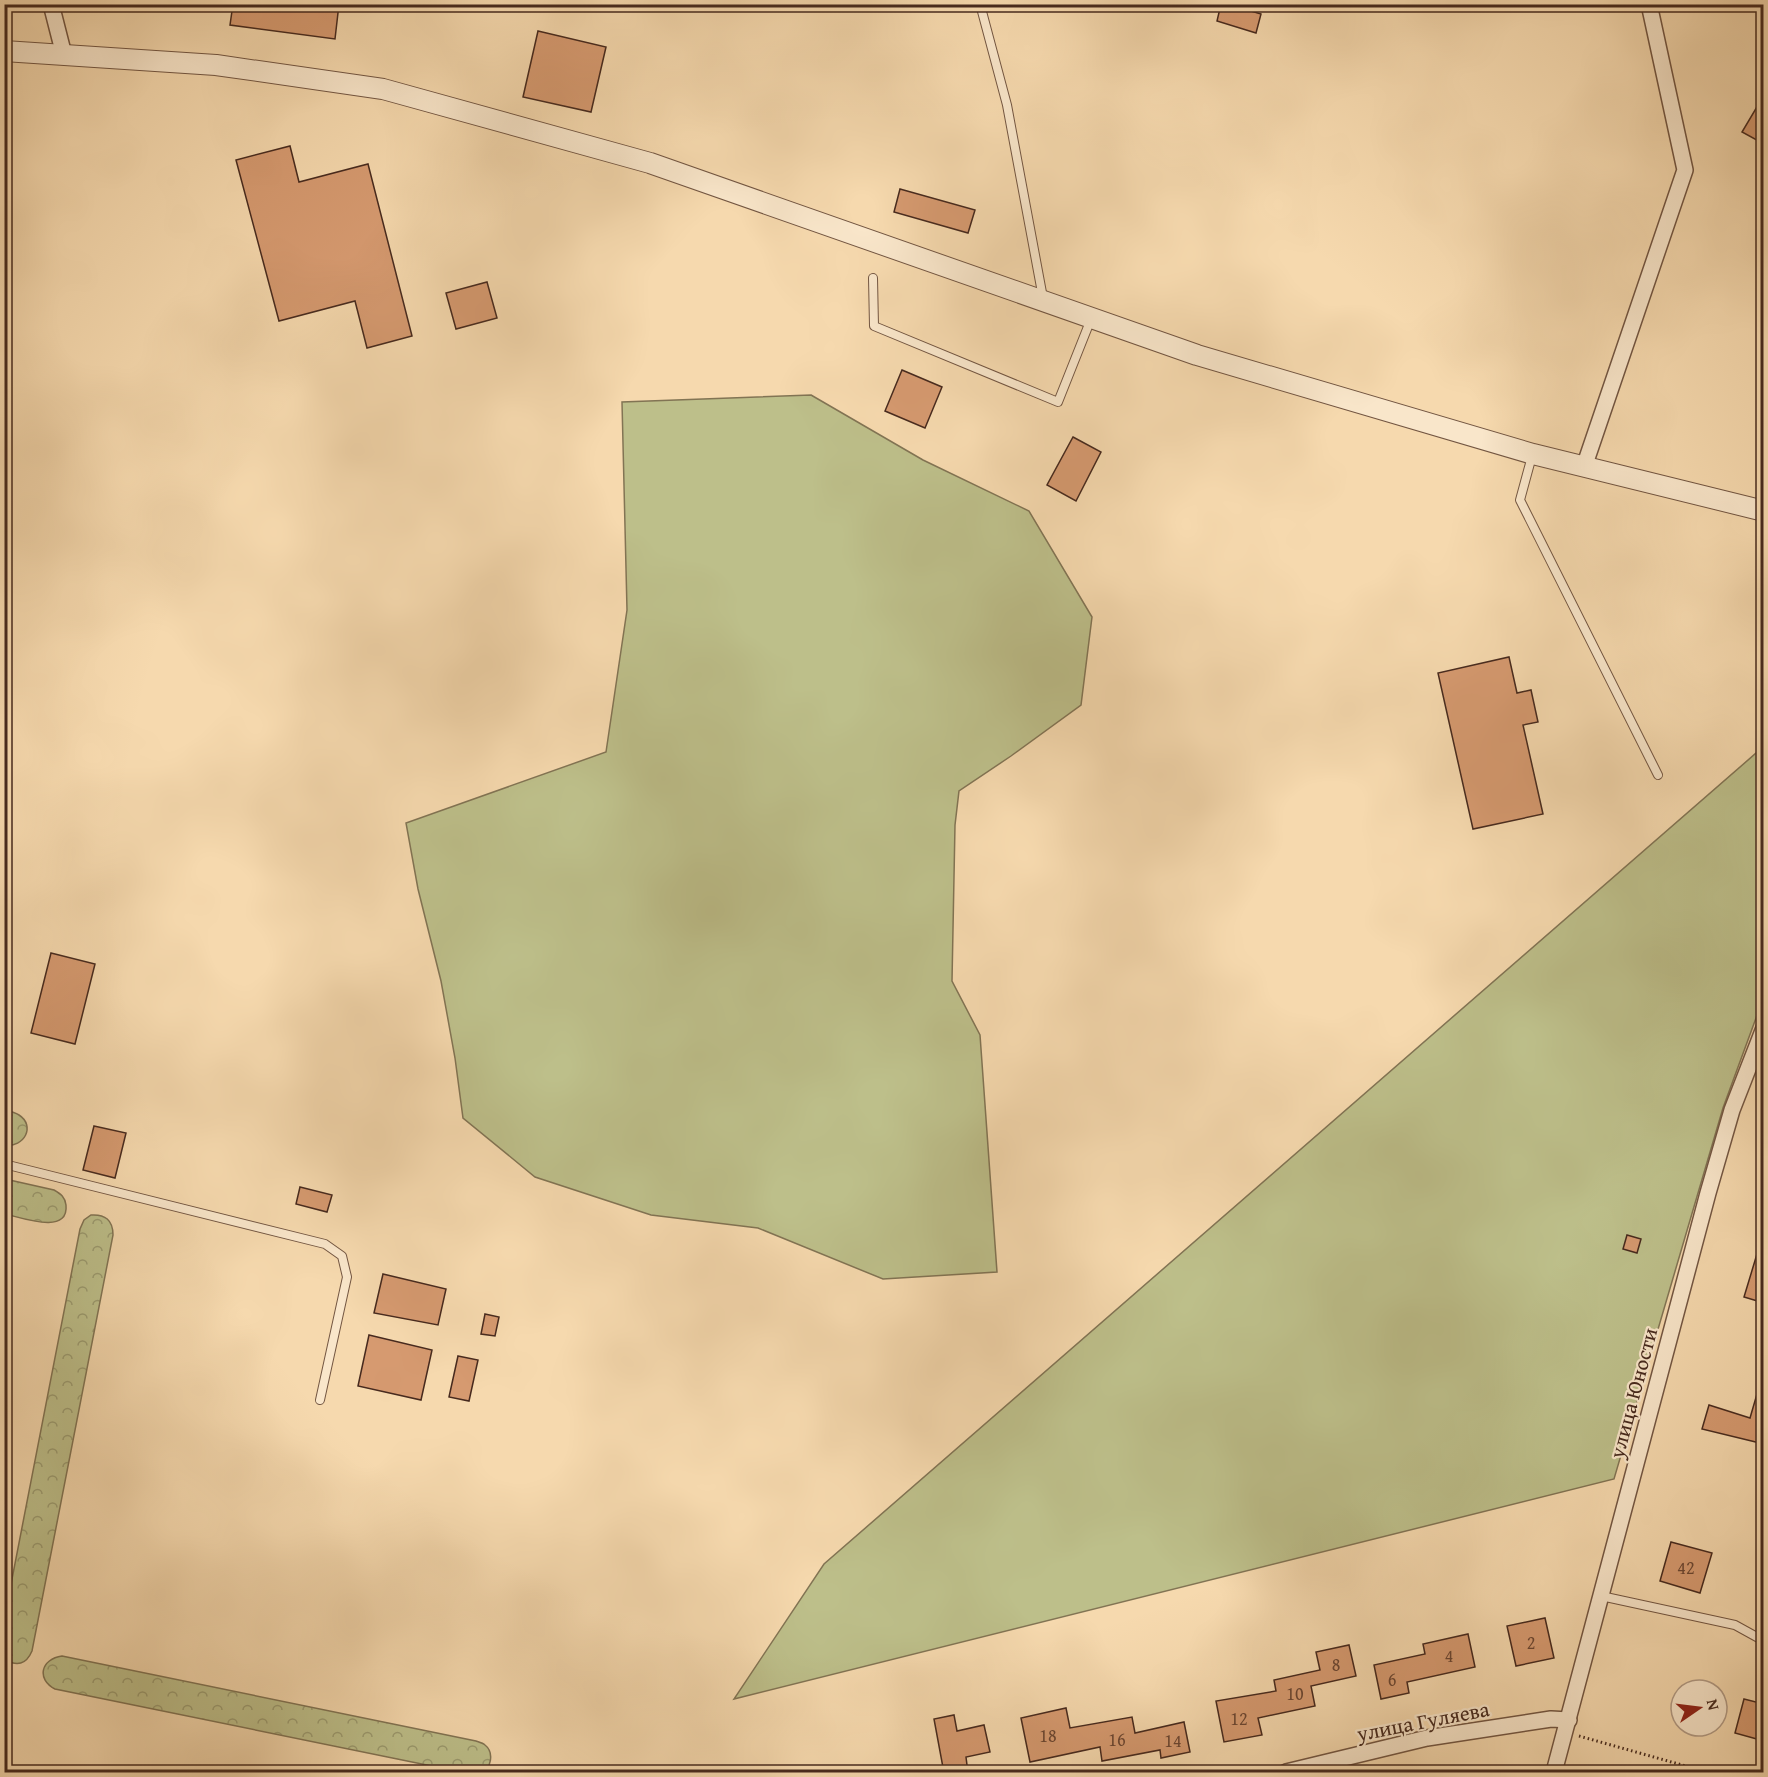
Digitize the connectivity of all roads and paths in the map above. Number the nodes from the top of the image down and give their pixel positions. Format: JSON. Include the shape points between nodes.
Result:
{"nodes":[{"id":1,"x":51,"y":4,"type":"edge"},
{"id":2,"x":980,"y":4,"type":"edge"},
{"id":3,"x":1649,"y":4,"type":"edge"},
{"id":4,"x":4,"y":51,"type":"edge"},
{"id":5,"x":63,"y":55,"type":"junction"},
{"id":6,"x":873,"y":278,"type":"dead end"},
{"id":7,"x":1043,"y":300,"type":"junction"},
{"id":8,"x":1092,"y":317,"type":"junction"},
{"id":9,"x":1533,"y":454,"type":"junction"},
{"id":10,"x":1584,"y":467,"type":"junction"},
{"id":11,"x":1764,"y":511,"type":"edge"},
{"id":12,"x":1658,"y":775,"type":"dead end"},
{"id":13,"x":4,"y":808,"type":"edge"},
{"id":14,"x":4,"y":823,"type":"edge"},
{"id":15,"x":1764,"y":1028,"type":"edge"},
{"id":16,"x":4,"y":1164,"type":"edge"},
{"id":17,"x":320,"y":1400,"type":"dead end"},
{"id":18,"x":1601,"y":1596,"type":"junction"},
{"id":19,"x":1764,"y":1641,"type":"edge"},
{"id":20,"x":1567,"y":1726,"type":"junction"},
{"id":21,"x":1286,"y":1773,"type":"edge"},
{"id":22,"x":1554,"y":1773,"type":"edge"},
{"id":23,"x":1707,"y":1773,"type":"edge"}],
"edges":[{"from":1,"to":5,"type":"street"},
{"from":2,"to":7,"type":"lane","via":[[1007,105]]},
{"from":3,"to":10,"type":"street","via":[[1685,170]]},
{"from":4,"to":5,"type":"street"},
{"from":5,"to":7,"type":"street","via":[[216,65],[383,89],[650,163]]},
{"from":6,"to":8,"type":"lane","via":[[874,326],[1058,402]]},
{"from":7,"to":8,"type":"street"},
{"from":8,"to":9,"type":"street","via":[[1197,355]]},
{"from":9,"to":10,"type":"street"},
{"from":9,"to":12,"type":"lane","via":[[1520,500]]},
{"from":10,"to":11,"type":"street"},
{"from":13,"to":14,"type":"lane"},
{"from":15,"to":18,"type":"street","name":"улица Юности","via":[[1732,1110],[1708,1193]]},
{"from":16,"to":17,"type":"lane","via":[[326,1244],[342,1256],[347,1277]]},
{"from":18,"to":19,"type":"lane","via":[[1735,1625]]},
{"from":18,"to":20,"type":"street","name":"улица Юности"},
{"from":20,"to":21,"type":"street","name":"улица Гуляева","via":[[1551,1719],[1427,1738]]},
{"from":20,"to":22,"type":"street","name":"улица Юности"},
{"from":20,"to":23,"type":"path"}]}
